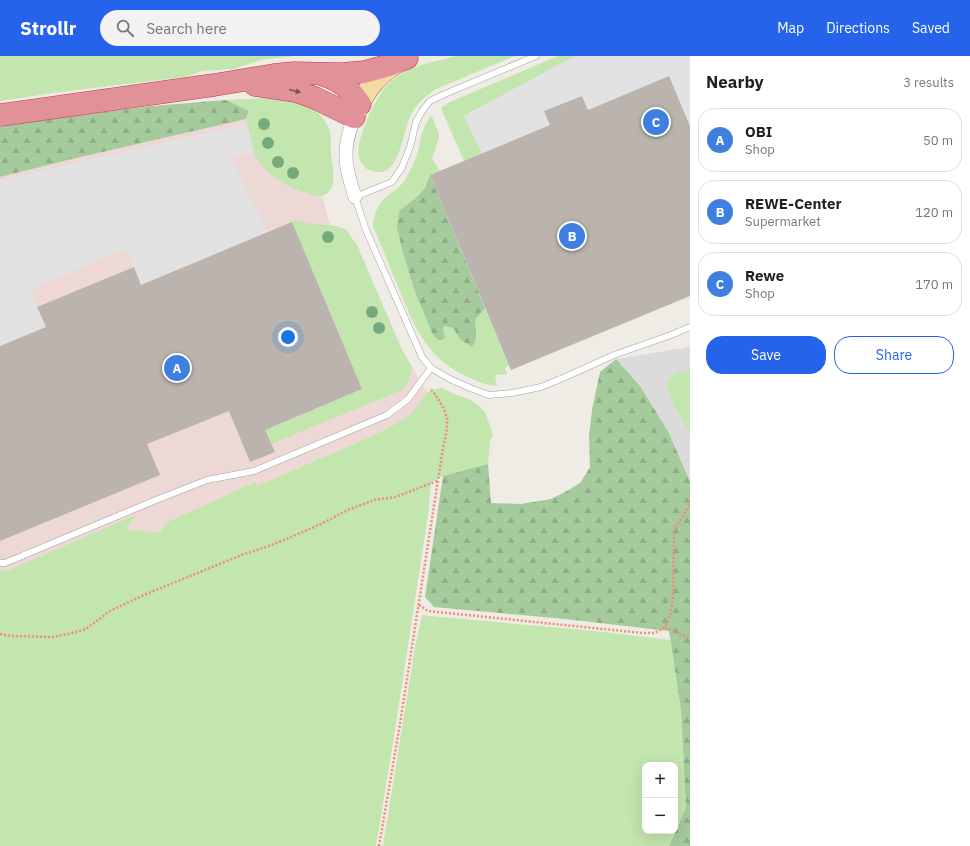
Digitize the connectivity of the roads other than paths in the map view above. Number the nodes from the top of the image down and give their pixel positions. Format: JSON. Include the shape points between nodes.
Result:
{"nodes":[{"id":1,"x":536,"y":56,"type":"edge"},
{"id":2,"x":410,"y":57,"type":"edge"},
{"id":3,"x":318,"y":73,"type":"junction"},
{"id":4,"x":214,"y":84,"type":"junction"},
{"id":5,"x":357,"y":110,"type":"junction"},
{"id":6,"x":0,"y":115,"type":"edge"},
{"id":7,"x":355,"y":197,"type":"junction"},
{"id":8,"x":690,"y":327,"type":"edge"},
{"id":9,"x":431,"y":368,"type":"junction"},
{"id":10,"x":0,"y":563,"type":"edge"}],
"edges":[{"from":1,"to":7,"type":"lane","via":[[430,101],[416,122],[402,167],[392,182]]},
{"from":2,"to":3,"type":"highway","via":[[364,72]]},
{"from":2,"to":5,"type":"main road","via":[[379,76]]},
{"from":3,"to":4,"type":"highway","via":[[274,74]]},
{"from":3,"to":5,"type":"highway","via":[[350,90]]},
{"from":4,"to":5,"type":"highway","one_way":true,"via":[[250,84],[296,91]]},
{"from":4,"to":6,"type":"highway"},
{"from":5,"to":7,"type":"street","via":[[346,156]]},
{"from":7,"to":9,"type":"lane","via":[[366,230],[422,357]]},
{"from":8,"to":9,"type":"lane","via":[[614,355],[541,387],[512,393],[489,395]]},
{"from":9,"to":10,"type":"lane","via":[[408,399],[387,415],[254,471],[207,480]]}]}
